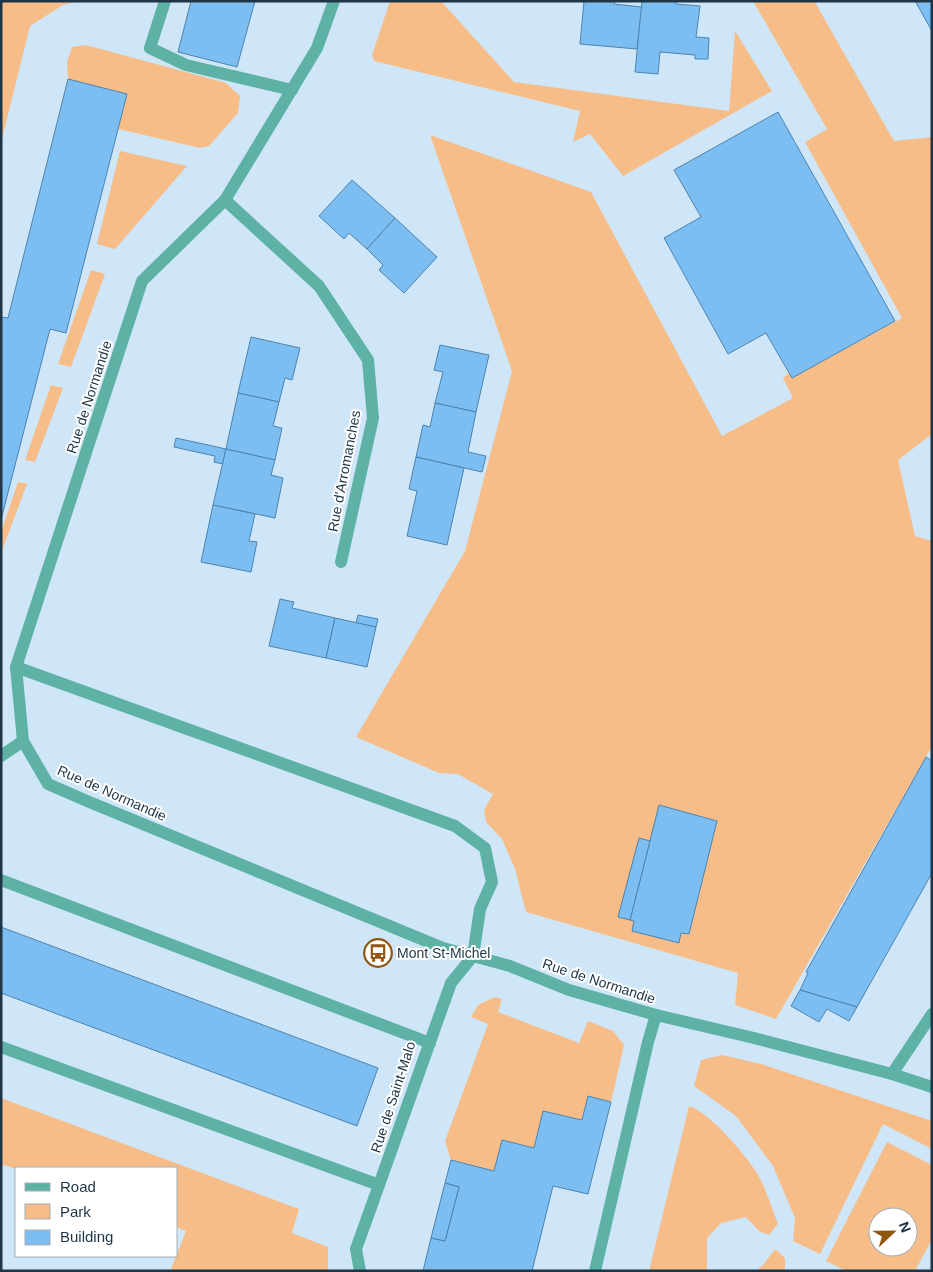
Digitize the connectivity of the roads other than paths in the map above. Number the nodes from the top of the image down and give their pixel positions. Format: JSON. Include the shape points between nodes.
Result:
{"nodes":[{"id":1,"x":165,"y":1,"type":"edge"},
{"id":2,"x":334,"y":1,"type":"edge"},
{"id":3,"x":292,"y":90,"type":"junction"},
{"id":4,"x":225,"y":200,"type":"junction"},
{"id":5,"x":341,"y":562,"type":"dead end"},
{"id":6,"x":16,"y":667,"type":"junction"},
{"id":7,"x":23,"y":741,"type":"junction"},
{"id":8,"x":1,"y":756,"type":"edge"},
{"id":9,"x":1,"y":880,"type":"edge"},
{"id":10,"x":473,"y":956,"type":"junction"},
{"id":11,"x":932,"y":1014,"type":"edge"},
{"id":12,"x":656,"y":1015,"type":"junction"},
{"id":13,"x":430,"y":1043,"type":"junction"},
{"id":14,"x":1,"y":1048,"type":"edge"},
{"id":15,"x":892,"y":1074,"type":"junction"},
{"id":16,"x":932,"y":1087,"type":"edge"},
{"id":17,"x":379,"y":1185,"type":"junction"},
{"id":18,"x":360,"y":1271,"type":"edge"},
{"id":19,"x":595,"y":1271,"type":"edge"}],
"edges":[{"from":1,"to":3,"type":"street","via":[[150,48],[186,66]]},
{"from":2,"to":3,"type":"street","name":"Rue de Normandie","via":[[317,48]]},
{"from":3,"to":4,"type":"street","name":"Rue de Normandie"},
{"from":4,"to":5,"type":"street","name":"Rue d'Arromanches","via":[[319,286],[368,360],[373,418]]},
{"from":4,"to":6,"type":"street","name":"Rue de Normandie","via":[[142,281]]},
{"from":6,"to":7,"type":"street","name":"Rue de Normandie"},
{"from":6,"to":10,"type":"street","via":[[455,826],[485,848],[492,882],[480,909]]},
{"from":7,"to":8,"type":"street"},
{"from":7,"to":10,"type":"street","name":"Rue de Normandie","via":[[48,784],[443,948]]},
{"from":9,"to":13,"type":"street","name":"Rue de Saint-Malo"},
{"from":10,"to":12,"type":"street","name":"Rue de Normandie","via":[[510,966],[569,990]]},
{"from":10,"to":13,"type":"street","via":[[451,983]]},
{"from":11,"to":15,"type":"street"},
{"from":12,"to":15,"type":"street","name":"Rue de Normandie"},
{"from":12,"to":19,"type":"street"},
{"from":13,"to":17,"type":"street","name":"Rue de Saint-Malo"},
{"from":14,"to":17,"type":"street"},
{"from":15,"to":16,"type":"street","name":"Rue de Normandie"},
{"from":17,"to":18,"type":"street","name":"Rue de Saint-Malo","via":[[356,1249]]}]}
